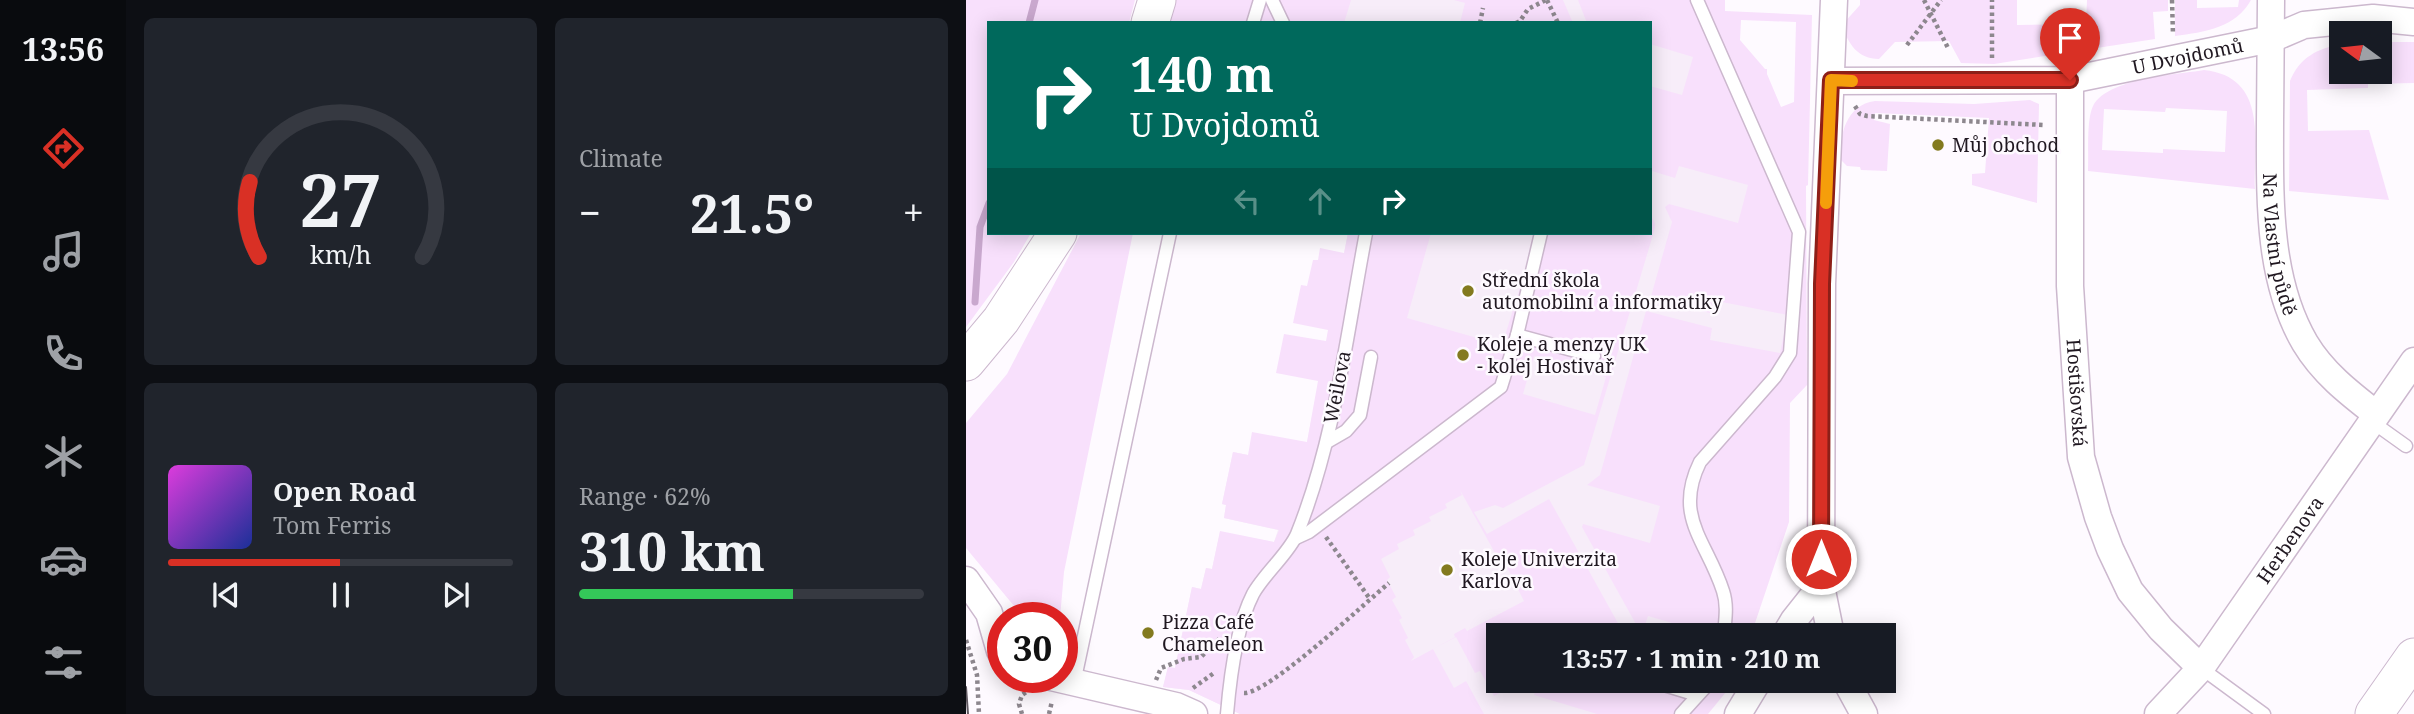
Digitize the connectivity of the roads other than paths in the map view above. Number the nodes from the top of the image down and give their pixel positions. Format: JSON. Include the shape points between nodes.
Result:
{"nodes":[{"id":1,"x":1157,"y":0,"type":"edge"},
{"id":2,"x":1260,"y":0,"type":"edge"},
{"id":3,"x":1272,"y":0,"type":"edge"},
{"id":4,"x":1697,"y":0,"type":"edge"},
{"id":5,"x":1834,"y":0,"type":"edge"},
{"id":6,"x":2271,"y":0,"type":"edge"},
{"id":7,"x":1151,"y":21,"type":"edge"},
{"id":8,"x":1254,"y":21,"type":"edge"},
{"id":9,"x":1282,"y":21,"type":"edge"},
{"id":10,"x":2414,"y":22,"type":"edge"},
{"id":11,"x":2271,"y":39,"type":"junction"},
{"id":12,"x":1831,"y":80,"type":"junction"},
{"id":13,"x":2070,"y":80,"type":"junction"},
{"id":14,"x":1057,"y":235,"type":"edge"},
{"id":15,"x":1169,"y":235,"type":"edge"},
{"id":16,"x":1366,"y":235,"type":"edge"},
{"id":17,"x":1541,"y":235,"type":"edge"},
{"id":18,"x":1517,"y":335,"type":"junction"},
{"id":19,"x":1594,"y":356,"type":"dead end"},
{"id":20,"x":1371,"y":357,"type":"dead end"},
{"id":21,"x":2414,"y":361,"type":"edge"},
{"id":22,"x":966,"y":362,"type":"edge"},
{"id":23,"x":2374,"y":418,"type":"junction"},
{"id":24,"x":1326,"y":442,"type":"junction"},
{"id":25,"x":2406,"y":446,"type":"dead end"},
{"id":26,"x":1296,"y":538,"type":"junction"},
{"id":27,"x":966,"y":580,"type":"edge"},
{"id":28,"x":1823,"y":591,"type":"junction"},
{"id":29,"x":1076,"y":602,"type":"edge"},
{"id":30,"x":987,"y":610,"type":"edge"},
{"id":31,"x":1725,"y":623,"type":"edge"},
{"id":32,"x":1792,"y":623,"type":"edge"},
{"id":33,"x":1829,"y":623,"type":"edge"},
{"id":34,"x":2414,"y":657,"type":"edge"},
{"id":35,"x":2201,"y":668,"type":"junction"},
{"id":36,"x":1078,"y":692,"type":"edge"},
{"id":37,"x":1691,"y":693,"type":"edge"},
{"id":38,"x":1751,"y":693,"type":"edge"},
{"id":39,"x":1853,"y":693,"type":"edge"},
{"id":40,"x":1698,"y":695,"type":"joint"},
{"id":41,"x":1190,"y":703,"type":"edge"},
{"id":42,"x":1227,"y":714,"type":"edge"},
{"id":43,"x":1681,"y":714,"type":"edge"},
{"id":44,"x":1738,"y":714,"type":"edge"},
{"id":45,"x":1864,"y":714,"type":"edge"},
{"id":46,"x":2158,"y":714,"type":"edge"},
{"id":47,"x":2264,"y":714,"type":"edge"},
{"id":48,"x":2374,"y":714,"type":"edge"}],
"edges":[{"from":1,"to":7,"type":"street"},
{"from":2,"to":8,"type":"lane"},
{"from":3,"to":9,"type":"lane"},
{"from":4,"to":31,"type":"lane","via":[[1799,232],[1790,354],[1700,462],[1689,493],[1693,522],[1724,593]]},
{"from":5,"to":12,"type":"street"},
{"from":6,"to":11,"type":"street","name":"Na Vlastní půdě"},
{"from":10,"to":11,"type":"street","name":"U Dvojdomů","via":[[2338,20],[2305,25]]},
{"from":11,"to":13,"type":"street","name":"U Dvojdomů"},
{"from":11,"to":23,"type":"street","name":"Na Vlastní půdě","via":[[2270,187],[2284,287],[2302,336],[2320,364]]},
{"from":12,"to":13,"type":"street","name":"U Dvojdomů"},
{"from":12,"to":28,"type":"street","via":[[1822,284]]},
{"from":13,"to":35,"type":"street","name":"Hostišovská","via":[[2070,286],[2081,457],[2098,517],[2130,592]]},
{"from":14,"to":22,"type":"street","via":[[1001,320]]},
{"from":15,"to":29,"type":"lane"},
{"from":16,"to":24,"type":"lane","name":"Weilova"},
{"from":17,"to":18,"type":"lane","name":"Weilova"},
{"from":18,"to":19,"type":"lane"},
{"from":18,"to":26,"type":"lane","name":"Weilova","via":[[1501,387]]},
{"from":20,"to":24,"type":"lane","via":[[1360,415],[1346,431]]},
{"from":21,"to":23,"type":"street","name":"Herbenova"},
{"from":23,"to":25,"type":"lane"},
{"from":23,"to":35,"type":"street","name":"Herbenova"},
{"from":24,"to":26,"type":"lane","name":"Weilova"},
{"from":26,"to":42,"type":"lane","name":"Weilova","via":[[1253,595],[1241,628]]},
{"from":27,"to":30,"type":"street"},
{"from":28,"to":32,"type":"street"},
{"from":28,"to":33,"type":"street"},
{"from":34,"to":48,"type":"street"},
{"from":35,"to":46,"type":"street","name":"Herbenova"},
{"from":35,"to":47,"type":"lane"},
{"from":36,"to":41,"type":"street","via":[[1176,706]]},
{"from":37,"to":40,"type":"lane"},
{"from":38,"to":44,"type":"street"},
{"from":39,"to":45,"type":"street"},
{"from":40,"to":43,"type":"lane"}]}
